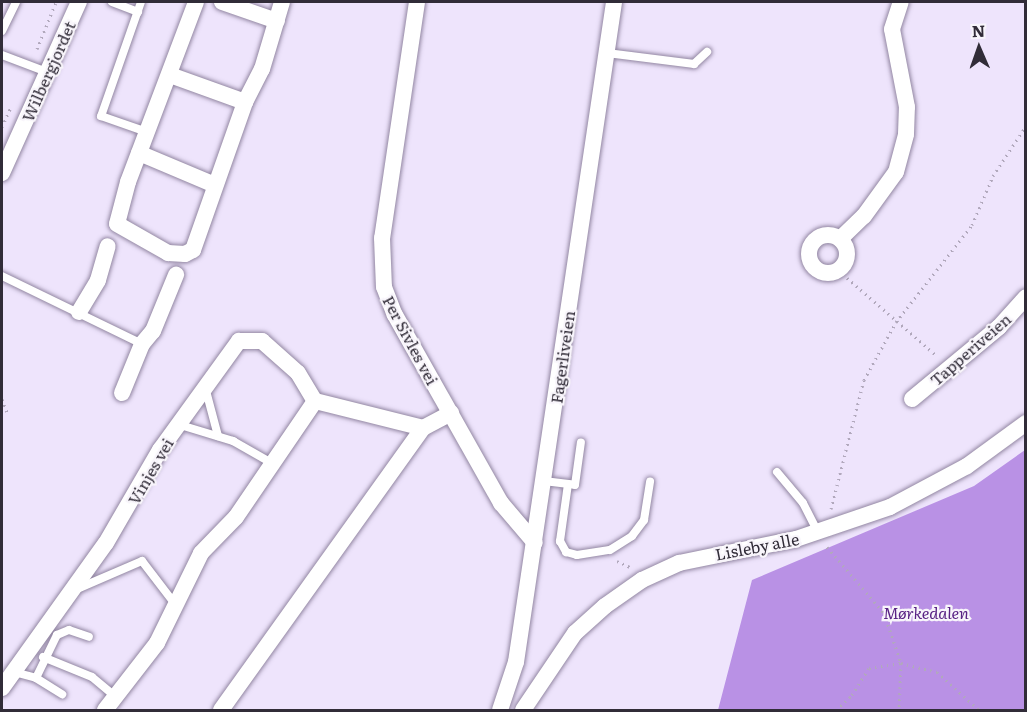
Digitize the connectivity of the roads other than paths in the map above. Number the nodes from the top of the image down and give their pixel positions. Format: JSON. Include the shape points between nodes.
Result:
{"nodes":[{"id":1,"x":16,"y":2,"type":"edge"},
{"id":2,"x":79,"y":2,"type":"edge"},
{"id":3,"x":112,"y":2,"type":"edge"},
{"id":4,"x":141,"y":2,"type":"edge"},
{"id":5,"x":196,"y":2,"type":"edge"},
{"id":6,"x":222,"y":2,"type":"edge"},
{"id":7,"x":282,"y":2,"type":"edge"},
{"id":8,"x":417,"y":2,"type":"edge"},
{"id":9,"x":614,"y":2,"type":"edge"},
{"id":10,"x":902,"y":2,"type":"edge"},
{"id":11,"x":138,"y":12,"type":"junction"},
{"id":12,"x":277,"y":21,"type":"junction"},
{"id":13,"x":2,"y":32,"type":"edge"},
{"id":14,"x":707,"y":51,"type":"dead end"},
{"id":15,"x":607,"y":54,"type":"junction"},
{"id":16,"x":2,"y":55,"type":"edge"},
{"id":17,"x":47,"y":72,"type":"junction"},
{"id":18,"x":170,"y":75,"type":"junction"},
{"id":19,"x":245,"y":102,"type":"junction"},
{"id":20,"x":147,"y":132,"type":"junction"},
{"id":21,"x":139,"y":153,"type":"junction"},
{"id":22,"x":2,"y":173,"type":"edge"},
{"id":23,"x":215,"y":185,"type":"junction"},
{"id":24,"x":840,"y":238,"type":"junction"},
{"id":25,"x":108,"y":246,"type":"dead end"},
{"id":26,"x":176,"y":275,"type":"dead end"},
{"id":27,"x":2,"y":276,"type":"edge"},
{"id":28,"x":1026,"y":297,"type":"edge"},
{"id":29,"x":79,"y":312,"type":"junction"},
{"id":30,"x":142,"y":344,"type":"junction"},
{"id":31,"x":205,"y":386,"type":"junction"},
{"id":32,"x":122,"y":393,"type":"dead end"},
{"id":33,"x":912,"y":399,"type":"dead end"},
{"id":34,"x":315,"y":401,"type":"junction"},
{"id":35,"x":451,"y":413,"type":"junction"},
{"id":36,"x":1026,"y":423,"type":"edge"},
{"id":37,"x":177,"y":424,"type":"junction"},
{"id":38,"x":423,"y":428,"type":"junction"},
{"id":39,"x":218,"y":436,"type":"junction"},
{"id":40,"x":582,"y":442,"type":"dead end"},
{"id":41,"x":275,"y":465,"type":"junction"},
{"id":42,"x":777,"y":472,"type":"dead end"},
{"id":43,"x":544,"y":481,"type":"junction"},
{"id":44,"x":650,"y":481,"type":"dead end"},
{"id":45,"x":568,"y":484,"type":"junction"},
{"id":46,"x":824,"y":531,"type":"junction"},
{"id":47,"x":535,"y":543,"type":"junction"},
{"id":48,"x":71,"y":591,"type":"junction"},
{"id":49,"x":176,"y":604,"type":"junction"},
{"id":50,"x":89,"y":637,"type":"dead end"},
{"id":51,"x":43,"y":657,"type":"junction"},
{"id":52,"x":13,"y":672,"type":"junction"},
{"id":53,"x":36,"y":678,"type":"junction"},
{"id":54,"x":2,"y":688,"type":"edge"},
{"id":55,"x":62,"y":694,"type":"dead end"},
{"id":56,"x":116,"y":697,"type":"junction"},
{"id":57,"x":105,"y":711,"type":"edge"},
{"id":58,"x":221,"y":711,"type":"edge"},
{"id":59,"x":500,"y":711,"type":"edge"},
{"id":60,"x":523,"y":711,"type":"edge"}],
"edges":[{"from":1,"to":13,"type":"lane"},
{"from":2,"to":17,"type":"street","name":"Wilbergjordet"},
{"from":3,"to":11,"type":"lane"},
{"from":4,"to":11,"type":"lane"},
{"from":5,"to":18,"type":"street"},
{"from":6,"to":12,"type":"street"},
{"from":7,"to":12,"type":"street"},
{"from":8,"to":35,"type":"street","name":"Per Sivles vei","via":[[382,238],[382,275],[395,315]]},
{"from":9,"to":15,"type":"street","name":"Fagerliveien"},
{"from":10,"to":24,"type":"street","via":[[892,29],[907,107],[906,135],[896,172],[864,216]]},
{"from":11,"to":20,"type":"lane","via":[[101,116]]},
{"from":12,"to":19,"type":"street","via":[[262,69]]},
{"from":14,"to":15,"type":"lane","via":[[694,64]]},
{"from":15,"to":43,"type":"street","name":"Fagerliveien"},
{"from":16,"to":17,"type":"lane"},
{"from":17,"to":22,"type":"street","name":"Wilbergjordet"},
{"from":18,"to":19,"type":"street"},
{"from":18,"to":20,"type":"street"},
{"from":19,"to":23,"type":"street"},
{"from":20,"to":21,"type":"street"},
{"from":21,"to":23,"type":"street"},
{"from":21,"to":23,"type":"street","via":[[117,224],[168,253],[186,254],[193,250]]},
{"from":24,"to":24,"type":"street","via":[[847,258],[838,270],[823,272],[809,255],[819,237]]},
{"from":25,"to":29,"type":"street","via":[[98,280]]},
{"from":26,"to":30,"type":"street","via":[[153,331]]},
{"from":27,"to":29,"type":"lane"},
{"from":28,"to":33,"type":"street","name":"Tapperiveien","via":[[999,327]]},
{"from":29,"to":30,"type":"lane"},
{"from":30,"to":32,"type":"street"},
{"from":31,"to":34,"type":"street","name":"Vinjes vei","via":[[239,341],[254,338],[288,362]]},
{"from":31,"to":37,"type":"street","name":"Vinjes vei"},
{"from":31,"to":39,"type":"lane"},
{"from":34,"to":38,"type":"street"},
{"from":34,"to":41,"type":"street"},
{"from":35,"to":38,"type":"street"},
{"from":35,"to":47,"type":"street","name":"Per Sivles vei","via":[[501,503]]},
{"from":36,"to":46,"type":"street","name":"Lisleby alle","via":[[934,486]]},
{"from":37,"to":39,"type":"lane"},
{"from":37,"to":48,"type":"street","name":"Vinjes vei","via":[[118,525]]},
{"from":38,"to":58,"type":"street"},
{"from":39,"to":41,"type":"lane"},
{"from":40,"to":45,"type":"lane","via":[[575,485]]},
{"from":41,"to":49,"type":"street","via":[[236,517],[201,553]]},
{"from":42,"to":46,"type":"lane"},
{"from":43,"to":45,"type":"lane"},
{"from":43,"to":47,"type":"street","name":"Fagerliveien"},
{"from":44,"to":45,"type":"lane","via":[[644,520],[632,537],[609,550],[577,555],[566,552],[560,541]]},
{"from":46,"to":60,"type":"street","name":"Lisleby alle","via":[[703,557],[642,580],[575,633]]},
{"from":47,"to":59,"type":"street","name":"Fagerliveien","via":[[516,662]]},
{"from":48,"to":49,"type":"lane","via":[[142,561]]},
{"from":48,"to":52,"type":"street","name":"Vinjes vei"},
{"from":49,"to":56,"type":"street","via":[[157,643]]},
{"from":50,"to":51,"type":"lane","via":[[69,630],[61,632]]},
{"from":51,"to":53,"type":"lane"},
{"from":51,"to":56,"type":"lane","via":[[92,677]]},
{"from":52,"to":53,"type":"lane"},
{"from":52,"to":54,"type":"street","name":"Vinjes vei"},
{"from":53,"to":55,"type":"lane"},
{"from":56,"to":57,"type":"street"}]}
